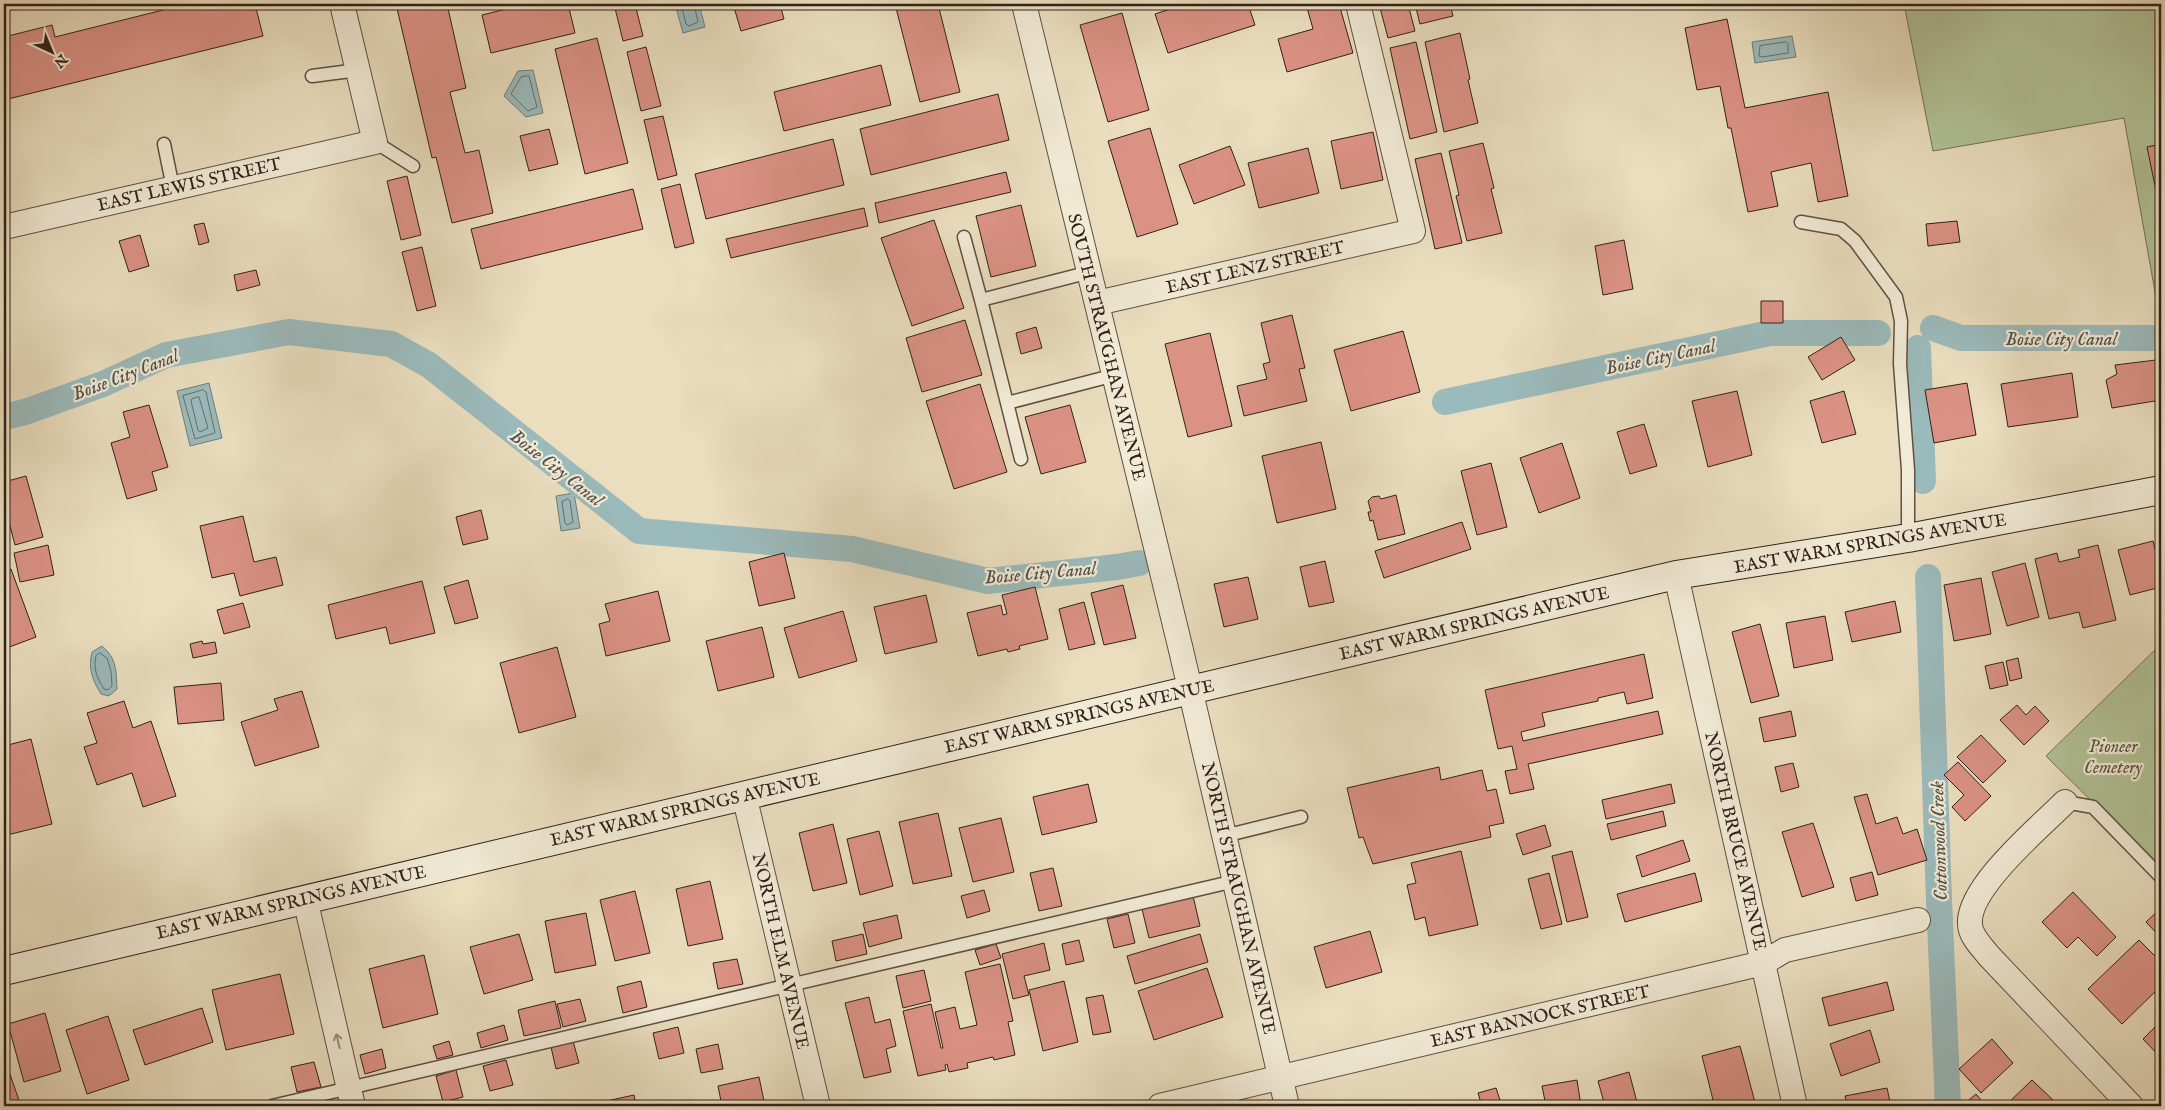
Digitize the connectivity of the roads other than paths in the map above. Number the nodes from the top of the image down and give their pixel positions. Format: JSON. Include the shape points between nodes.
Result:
{"nodes":[{"id":1,"x":342,"y":4,"type":"edge"},
{"id":2,"x":1024,"y":4,"type":"edge"},
{"id":3,"x":1358,"y":4,"type":"edge"},
{"id":4,"x":358,"y":70,"type":"junction"},
{"id":5,"x":312,"y":76,"type":"dead end"},
{"id":6,"x":375,"y":142,"type":"junction"},
{"id":7,"x":164,"y":144,"type":"dead end"},
{"id":8,"x":413,"y":166,"type":"dead end"},
{"id":9,"x":173,"y":188,"type":"junction"},
{"id":10,"x":1801,"y":222,"type":"dead end"},
{"id":11,"x":4,"y":227,"type":"edge"},
{"id":12,"x":964,"y":237,"type":"dead end"},
{"id":13,"x":1090,"y":272,"type":"junction"},
{"id":14,"x":981,"y":300,"type":"junction"},
{"id":15,"x":1098,"y":303,"type":"junction"},
{"id":16,"x":1115,"y":375,"type":"junction"},
{"id":17,"x":1006,"y":402,"type":"junction"},
{"id":18,"x":1021,"y":459,"type":"dead end"},
{"id":19,"x":2161,"y":490,"type":"edge"},
{"id":20,"x":1908,"y":538,"type":"junction"},
{"id":21,"x":1676,"y":575,"type":"junction"},
{"id":22,"x":1190,"y":690,"type":"junction"},
{"id":23,"x":744,"y":795,"type":"junction"},
{"id":24,"x":2065,"y":802,"type":"joint"},
{"id":25,"x":1301,"y":817,"type":"dead end"},
{"id":26,"x":1224,"y":836,"type":"junction"},
{"id":27,"x":2161,"y":878,"type":"edge"},
{"id":28,"x":1235,"y":881,"type":"junction"},
{"id":29,"x":305,"y":899,"type":"junction"},
{"id":30,"x":1918,"y":920,"type":"dead end"},
{"id":31,"x":1763,"y":963,"type":"junction"},
{"id":32,"x":4,"y":971,"type":"edge"},
{"id":33,"x":789,"y":985,"type":"junction"},
{"id":34,"x":1280,"y":1078,"type":"junction"},
{"id":35,"x":351,"y":1097,"type":"edge"},
{"id":36,"x":272,"y":1106,"type":"edge"},
{"id":37,"x":818,"y":1106,"type":"edge"},
{"id":38,"x":1160,"y":1106,"type":"edge"},
{"id":39,"x":1287,"y":1106,"type":"edge"},
{"id":40,"x":1795,"y":1106,"type":"edge"},
{"id":41,"x":2131,"y":1106,"type":"edge"}],
"edges":[{"from":1,"to":4,"type":"street"},
{"from":2,"to":13,"type":"street","name":"SOUTH STRAUGHAN AVENUE"},
{"from":3,"to":15,"type":"street","name":"EAST LENZ STREET","via":[[1413,232]]},
{"from":4,"to":5,"type":"lane"},
{"from":4,"to":6,"type":"street"},
{"from":6,"to":8,"type":"lane"},
{"from":6,"to":9,"type":"street","name":"EAST LEWIS STREET"},
{"from":7,"to":9,"type":"lane"},
{"from":9,"to":11,"type":"street","name":"EAST LEWIS STREET"},
{"from":10,"to":20,"type":"lane","via":[[1841,229],[1856,241],[1896,297],[1901,321]]},
{"from":12,"to":14,"type":"lane"},
{"from":13,"to":14,"type":"lane"},
{"from":13,"to":15,"type":"street","name":"SOUTH STRAUGHAN AVENUE"},
{"from":14,"to":17,"type":"lane"},
{"from":15,"to":16,"type":"street","name":"SOUTH STRAUGHAN AVENUE"},
{"from":16,"to":17,"type":"lane"},
{"from":16,"to":22,"type":"street","name":"SOUTH STRAUGHAN AVENUE"},
{"from":17,"to":18,"type":"lane"},
{"from":19,"to":20,"type":"street","name":"EAST WARM SPRINGS AVENUE"},
{"from":20,"to":21,"type":"street","name":"EAST WARM SPRINGS AVENUE"},
{"from":21,"to":22,"type":"street","name":"EAST WARM SPRINGS AVENUE"},
{"from":21,"to":31,"type":"street","name":"NORTH BRUCE AVENUE"},
{"from":22,"to":23,"type":"street","name":"EAST WARM SPRINGS AVENUE"},
{"from":22,"to":26,"type":"street","name":"NORTH STRAUGHAN AVENUE"},
{"from":23,"to":29,"type":"street","name":"EAST WARM SPRINGS AVENUE"},
{"from":23,"to":33,"type":"street","name":"NORTH ELM AVENUE"},
{"from":24,"to":27,"type":"lane","via":[[2093,807]]},
{"from":24,"to":41,"type":"street","via":[[1988,880],[1972,909],[1970,924],[1975,938],[1989,956]]},
{"from":25,"to":26,"type":"lane"},
{"from":26,"to":28,"type":"street","name":"NORTH STRAUGHAN AVENUE"},
{"from":28,"to":33,"type":"lane"},
{"from":28,"to":34,"type":"street","name":"NORTH STRAUGHAN AVENUE"},
{"from":29,"to":32,"type":"street","name":"EAST WARM SPRINGS AVENUE"},
{"from":35,"to":29,"type":"street","one_way":true},
{"from":30,"to":31,"type":"street","name":"EAST BANNOCK STREET","via":[[1785,950]]},
{"from":31,"to":34,"type":"street","name":"EAST BANNOCK STREET"},
{"from":31,"to":40,"type":"street","name":"NORTH BRUCE AVENUE"},
{"from":33,"to":35,"type":"lane"},
{"from":33,"to":37,"type":"street","name":"NORTH ELM AVENUE"},
{"from":34,"to":38,"type":"street","name":"EAST BANNOCK STREET"},
{"from":34,"to":39,"type":"street","name":"NORTH STRAUGHAN AVENUE"},
{"from":35,"to":36,"type":"lane"}]}
